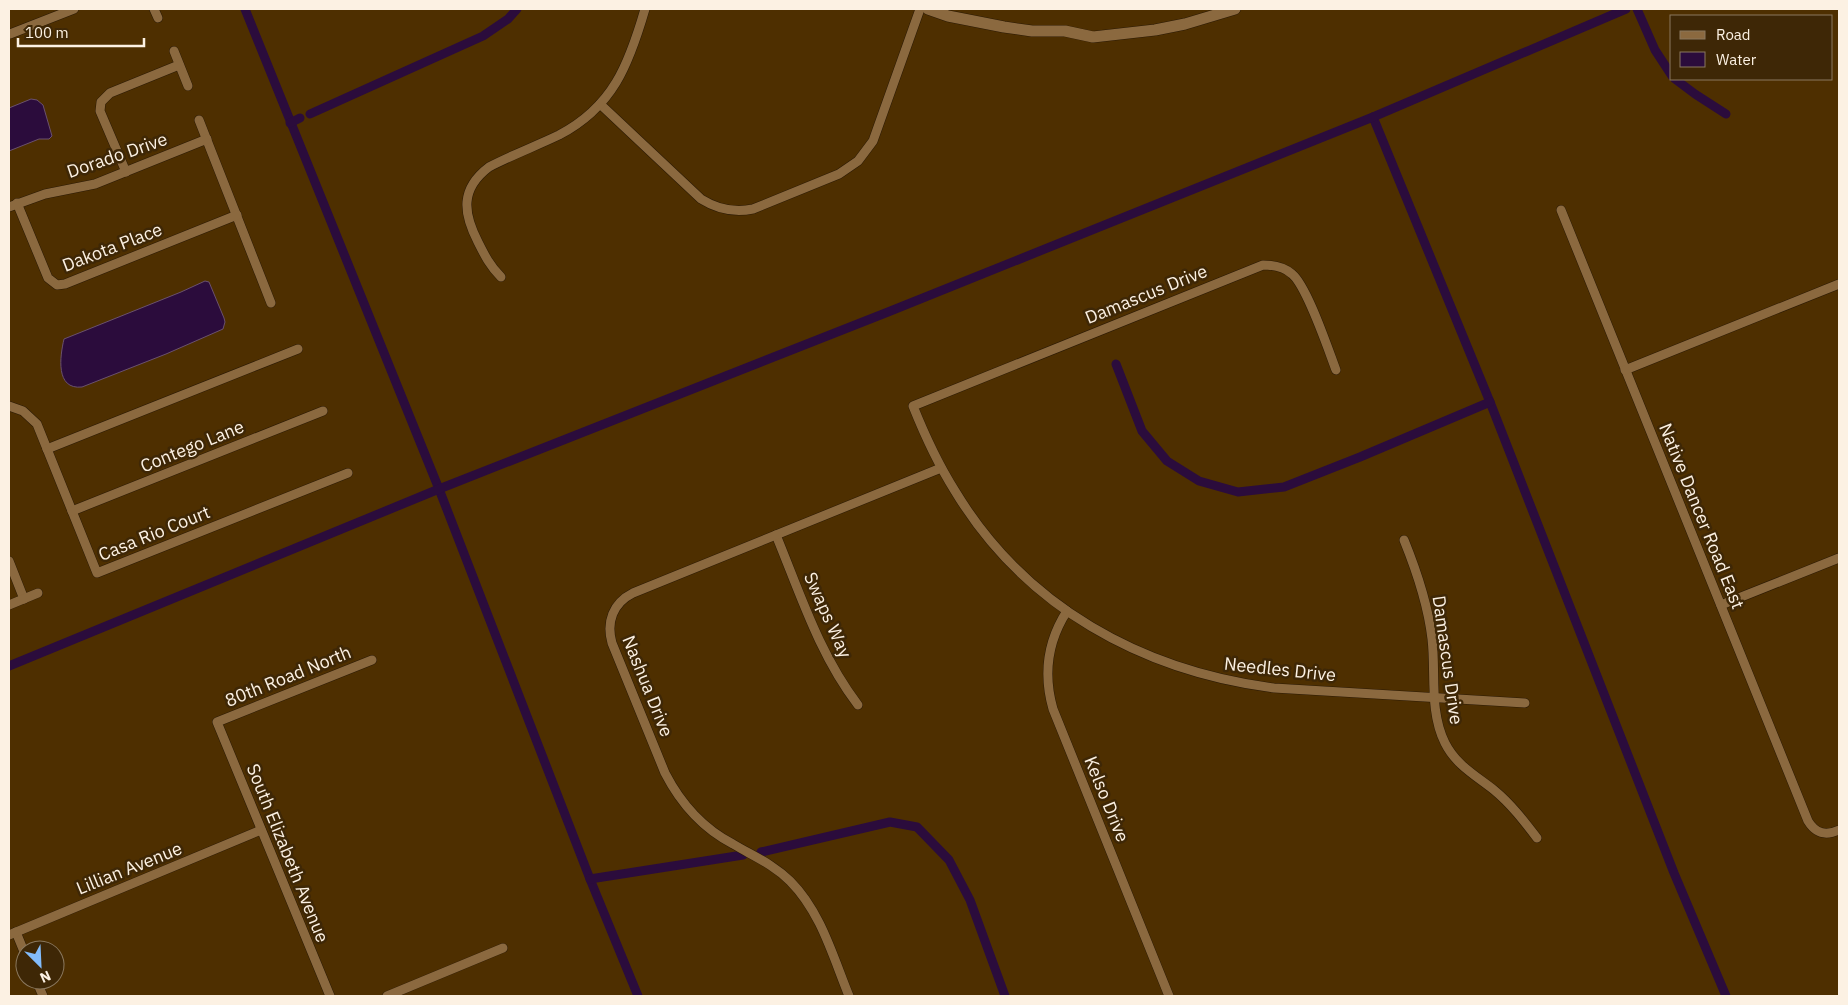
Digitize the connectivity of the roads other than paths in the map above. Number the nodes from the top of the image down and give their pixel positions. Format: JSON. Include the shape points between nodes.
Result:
{"nodes":[{"id":1,"x":74,"y":9,"type":"edge"},
{"id":2,"x":154,"y":9,"type":"edge"},
{"id":3,"x":644,"y":9,"type":"edge"},
{"id":4,"x":920,"y":9,"type":"edge"},
{"id":5,"x":928,"y":9,"type":"edge"},
{"id":6,"x":1234,"y":9,"type":"edge"},
{"id":7,"x":158,"y":18,"type":"dead end"},
{"id":8,"x":10,"y":34,"type":"dead end"},
{"id":9,"x":174,"y":51,"type":"dead end"},
{"id":10,"x":179,"y":65,"type":"junction"},
{"id":11,"x":188,"y":86,"type":"dead end"},
{"id":12,"x":600,"y":104,"type":"junction"},
{"id":13,"x":199,"y":120,"type":"dead end"},
{"id":14,"x":206,"y":139,"type":"junction"},
{"id":15,"x":126,"y":172,"type":"junction"},
{"id":16,"x":13,"y":205,"type":"edge"},
{"id":17,"x":1561,"y":210,"type":"dead end"},
{"id":18,"x":237,"y":215,"type":"junction"},
{"id":19,"x":502,"y":277,"type":"dead end"},
{"id":20,"x":1839,"y":284,"type":"edge"},
{"id":21,"x":271,"y":303,"type":"dead end"},
{"id":22,"x":298,"y":349,"type":"dead end"},
{"id":23,"x":1336,"y":370,"type":"dead end"},
{"id":24,"x":1625,"y":370,"type":"junction"},
{"id":25,"x":9,"y":406,"type":"edge"},
{"id":26,"x":913,"y":406,"type":"joint"},
{"id":27,"x":323,"y":411,"type":"dead end"},
{"id":28,"x":47,"y":449,"type":"junction"},
{"id":29,"x":941,"y":468,"type":"junction"},
{"id":30,"x":348,"y":473,"type":"dead end"},
{"id":31,"x":72,"y":511,"type":"junction"},
{"id":32,"x":776,"y":535,"type":"junction"},
{"id":33,"x":1404,"y":540,"type":"dead end"},
{"id":34,"x":1839,"y":558,"type":"edge"},
{"id":35,"x":9,"y":561,"type":"edge"},
{"id":36,"x":38,"y":593,"type":"dead end"},
{"id":37,"x":24,"y":599,"type":"junction"},
{"id":38,"x":9,"y":605,"type":"edge"},
{"id":39,"x":1720,"y":605,"type":"junction"},
{"id":40,"x":1067,"y":610,"type":"junction"},
{"id":41,"x":372,"y":660,"type":"dead end"},
{"id":42,"x":1435,"y":698,"type":"junction"},
{"id":43,"x":1525,"y":703,"type":"dead end"},
{"id":44,"x":858,"y":705,"type":"dead end"},
{"id":45,"x":216,"y":722,"type":"joint"},
{"id":46,"x":261,"y":830,"type":"junction"},
{"id":47,"x":1839,"y":830,"type":"edge"},
{"id":48,"x":1537,"y":838,"type":"dead end"},
{"id":49,"x":12,"y":933,"type":"edge"},
{"id":50,"x":503,"y":948,"type":"dead end"},
{"id":51,"x":330,"y":996,"type":"edge"},
{"id":52,"x":387,"y":996,"type":"edge"},
{"id":53,"x":849,"y":996,"type":"edge"},
{"id":54,"x":1169,"y":996,"type":"edge"}],
"edges":[{"from":1,"to":8,"type":"street"},
{"from":2,"to":7,"type":"street"},
{"from":3,"to":12,"type":"street","via":[[628,62]]},
{"from":4,"to":12,"type":"street","via":[[879,129],[866,152],[844,172],[753,208],[726,210],[701,199]]},
{"from":5,"to":6,"type":"street","via":[[1004,27],[1064,31],[1093,37],[1162,29]]},
{"from":9,"to":10,"type":"street"},
{"from":10,"to":11,"type":"street"},
{"from":10,"to":15,"type":"street","via":[[110,93],[101,102],[100,111]]},
{"from":12,"to":19,"type":"street","via":[[564,132],[489,167],[472,186],[466,203],[468,221],[490,266]]},
{"from":13,"to":14,"type":"street"},
{"from":14,"to":15,"type":"street","name":"Dorado Drive"},
{"from":14,"to":18,"type":"street"},
{"from":15,"to":16,"type":"street","name":"Dorado Drive","via":[[83,188],[45,194]]},
{"from":16,"to":18,"type":"street","name":"Dakota Place","via":[[48,278],[57,285]]},
{"from":17,"to":24,"type":"street","name":"Native Dancer Road East"},
{"from":18,"to":21,"type":"street"},
{"from":20,"to":24,"type":"street"},
{"from":22,"to":28,"type":"street"},
{"from":23,"to":26,"type":"street","name":"Damascus Drive","via":[[1297,278],[1287,270],[1263,265]]},
{"from":24,"to":39,"type":"street","name":"Native Dancer Road East"},
{"from":25,"to":28,"type":"street","name":"Casa Rio Court","via":[[33,419]]},
{"from":26,"to":29,"type":"street","name":"Needles Drive"},
{"from":27,"to":31,"type":"street","name":"Contego Lane"},
{"from":28,"to":31,"type":"street","name":"Casa Rio Court"},
{"from":29,"to":32,"type":"street","name":"Nashua Drive"},
{"from":29,"to":40,"type":"street","name":"Needles Drive","via":[[972,517],[996,546],[1025,576]]},
{"from":30,"to":31,"type":"street","name":"Casa Rio Court","via":[[97,574]]},
{"from":32,"to":44,"type":"street","name":"Swaps Way","via":[[822,648]]},
{"from":32,"to":53,"type":"street","name":"Nashua Drive","via":[[627,596],[614,611],[610,637],[674,790],[702,823],[717,835],[763,859],[803,896],[820,924]]},
{"from":33,"to":42,"type":"street","name":"Damascus Drive","via":[[1429,620]]},
{"from":34,"to":39,"type":"street"},
{"from":35,"to":37,"type":"street"},
{"from":36,"to":37,"type":"street"},
{"from":37,"to":38,"type":"street"},
{"from":39,"to":47,"type":"street","name":"Native Dancer Road East","via":[[1808,821],[1818,832],[1831,834]]},
{"from":40,"to":42,"type":"street","name":"Needles Drive","via":[[1135,650],[1162,662],[1217,678],[1274,688]]},
{"from":40,"to":54,"type":"street","name":"Kelso Drive","via":[[1049,650],[1049,695]]},
{"from":41,"to":45,"type":"street","name":"80th Road North"},
{"from":42,"to":43,"type":"street","name":"Needles Drive"},
{"from":42,"to":48,"type":"street","name":"Damascus Drive","via":[[1436,718],[1452,754],[1470,774],[1509,803]]},
{"from":45,"to":46,"type":"street","name":"South Elizabeth Avenue"},
{"from":46,"to":49,"type":"street","name":"Lillian Avenue"},
{"from":46,"to":51,"type":"street","name":"South Elizabeth Avenue"},
{"from":50,"to":52,"type":"street"}]}
